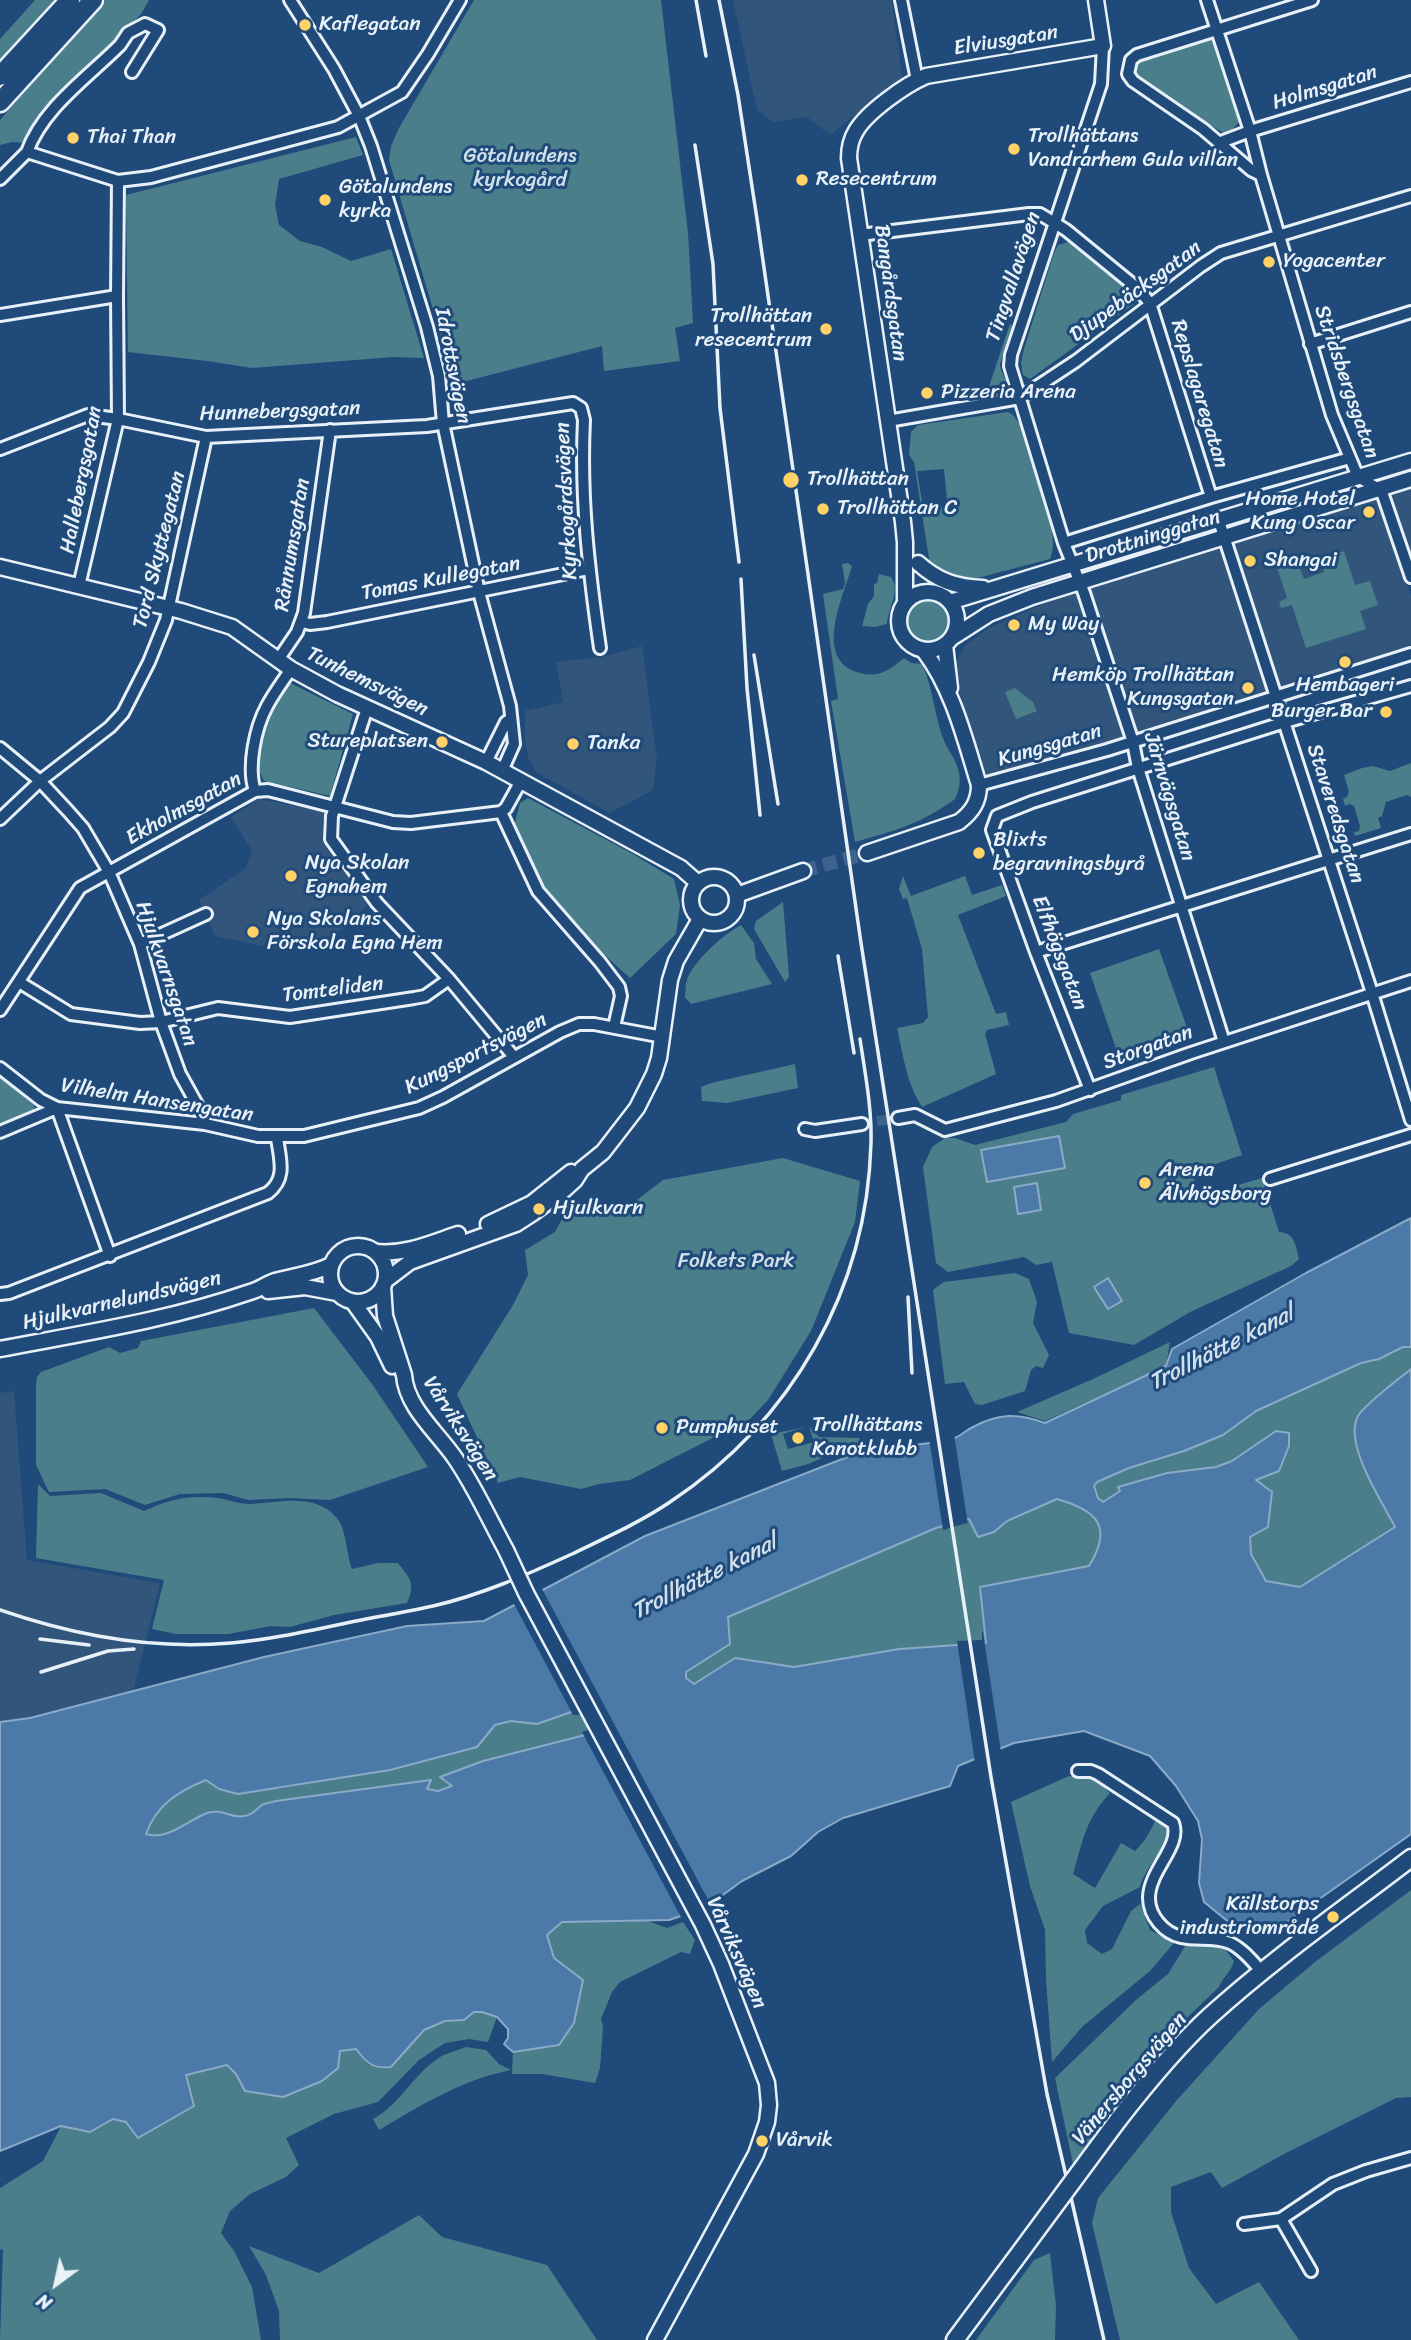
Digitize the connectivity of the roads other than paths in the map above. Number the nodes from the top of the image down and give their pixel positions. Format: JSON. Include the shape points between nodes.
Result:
{"nodes":[{"id":1,"x":70,"y":0,"type":"edge"},
{"id":2,"x":93,"y":0,"type":"edge"},
{"id":3,"x":305,"y":0,"type":"edge"},
{"id":4,"x":460,"y":0,"type":"edge"},
{"id":5,"x":901,"y":0,"type":"edge"},
{"id":6,"x":1096,"y":0,"type":"edge"},
{"id":7,"x":1207,"y":0,"type":"edge"},
{"id":8,"x":1311,"y":0,"type":"edge"},
{"id":9,"x":292,"y":4,"type":"edge"},
{"id":10,"x":1216,"y":30,"type":"junction"},
{"id":11,"x":1103,"y":46,"type":"junction"},
{"id":12,"x":132,"y":72,"type":"dead end"},
{"id":13,"x":0,"y":76,"type":"edge"},
{"id":14,"x":917,"y":80,"type":"junction"},
{"id":15,"x":1411,"y":82,"type":"edge"},
{"id":16,"x":0,"y":102,"type":"edge"},
{"id":17,"x":359,"y":116,"type":"junction"},
{"id":18,"x":1250,"y":131,"type":"junction"},
{"id":19,"x":1221,"y":142,"type":"junction"},
{"id":20,"x":27,"y":152,"type":"junction"},
{"id":21,"x":1261,"y":175,"type":"junction"},
{"id":22,"x":0,"y":180,"type":"edge"},
{"id":23,"x":118,"y":181,"type":"junction"},
{"id":24,"x":1411,"y":196,"type":"edge"},
{"id":25,"x":1053,"y":223,"type":"junction"},
{"id":26,"x":860,"y":235,"type":"junction"},
{"id":27,"x":1279,"y":236,"type":"junction"},
{"id":28,"x":117,"y":296,"type":"junction"},
{"id":29,"x":1150,"y":303,"type":"junction"},
{"id":30,"x":1411,"y":312,"type":"edge"},
{"id":31,"x":0,"y":315,"type":"edge"},
{"id":32,"x":1310,"y":344,"type":"junction"},
{"id":33,"x":1020,"y":398,"type":"junction"},
{"id":34,"x":118,"y":419,"type":"junction"},
{"id":35,"x":888,"y":421,"type":"junction"},
{"id":36,"x":443,"y":423,"type":"junction"},
{"id":37,"x":330,"y":430,"type":"junction"},
{"id":38,"x":206,"y":437,"type":"junction"},
{"id":39,"x":0,"y":449,"type":"edge"},
{"id":40,"x":1350,"y":458,"type":"junction"},
{"id":41,"x":1411,"y":461,"type":"edge"},
{"id":42,"x":1358,"y":477,"type":"junction"},
{"id":43,"x":1411,"y":479,"type":"edge"},
{"id":44,"x":1379,"y":489,"type":"junction"},
{"id":45,"x":1211,"y":497,"type":"junction"},
{"id":46,"x":1219,"y":521,"type":"junction"},
{"id":47,"x":1224,"y":538,"type":"junction"},
{"id":48,"x":905,"y":542,"type":"junction"},
{"id":49,"x":1064,"y":543,"type":"junction"},
{"id":50,"x":918,"y":564,"type":"junction"},
{"id":51,"x":1072,"y":566,"type":"junction"},
{"id":52,"x":0,"y":567,"type":"edge"},
{"id":53,"x":588,"y":569,"type":"junction"},
{"id":54,"x":1411,"y":577,"type":"edge"},
{"id":55,"x":1079,"y":582,"type":"junction"},
{"id":56,"x":79,"y":586,"type":"junction"},
{"id":57,"x":999,"y":588,"type":"junction"},
{"id":58,"x":480,"y":592,"type":"junction"},
{"id":59,"x":928,"y":592,"type":"junction"},
{"id":60,"x":950,"y":602,"type":"junction"},
{"id":61,"x":905,"y":603,"type":"junction"},
{"id":62,"x":170,"y":608,"type":"junction"},
{"id":63,"x":302,"y":622,"type":"junction"},
{"id":64,"x":949,"y":641,"type":"junction"},
{"id":65,"x":600,"y":648,"type":"dead end"},
{"id":66,"x":923,"y":650,"type":"junction"},
{"id":67,"x":1411,"y":654,"type":"edge"},
{"id":68,"x":278,"y":660,"type":"junction"},
{"id":69,"x":291,"y":669,"type":"junction"},
{"id":70,"x":1411,"y":686,"type":"edge"},
{"id":71,"x":1276,"y":695,"type":"junction"},
{"id":72,"x":954,"y":707,"type":"junction"},
{"id":73,"x":367,"y":708,"type":"junction"},
{"id":74,"x":511,"y":719,"type":"junction"},
{"id":75,"x":1285,"y":722,"type":"junction"},
{"id":76,"x":1133,"y":742,"type":"junction"},
{"id":77,"x":0,"y":748,"type":"edge"},
{"id":78,"x":486,"y":762,"type":"junction"},
{"id":79,"x":1138,"y":768,"type":"junction"},
{"id":80,"x":502,"y":771,"type":"junction"},
{"id":81,"x":40,"y":781,"type":"junction"},
{"id":82,"x":521,"y":781,"type":"junction"},
{"id":83,"x":979,"y":785,"type":"junction"},
{"id":84,"x":255,"y":791,"type":"junction"},
{"id":85,"x":335,"y":806,"type":"junction"},
{"id":86,"x":500,"y":812,"type":"junction"},
{"id":87,"x":0,"y":819,"type":"edge"},
{"id":88,"x":1411,"y":834,"type":"edge"},
{"id":89,"x":867,"y":853,"type":"tunnel mouth"},
{"id":90,"x":1329,"y":860,"type":"junction"},
{"id":91,"x":803,"y":871,"type":"tunnel mouth"},
{"id":92,"x":110,"y":872,"type":"junction"},
{"id":93,"x":698,"y":883,"type":"junction"},
{"id":94,"x":737,"y":895,"type":"junction"},
{"id":95,"x":1181,"y":906,"type":"junction"},
{"id":96,"x":206,"y":914,"type":"dead end"},
{"id":97,"x":700,"y":919,"type":"junction"},
{"id":98,"x":140,"y":944,"type":"junction"},
{"id":99,"x":1036,"y":952,"type":"junction"},
{"id":100,"x":449,"y":979,"type":"junction"},
{"id":101,"x":1411,"y":981,"type":"edge"},
{"id":102,"x":19,"y":982,"type":"junction"},
{"id":103,"x":1372,"y":993,"type":"junction"},
{"id":104,"x":0,"y":1010,"type":"edge"},
{"id":105,"x":161,"y":1022,"type":"junction"},
{"id":106,"x":614,"y":1027,"type":"junction"},
{"id":107,"x":663,"y":1037,"type":"junction"},
{"id":108,"x":1224,"y":1042,"type":"junction"},
{"id":109,"x":514,"y":1057,"type":"junction"},
{"id":110,"x":0,"y":1068,"type":"edge"},
{"id":111,"x":1090,"y":1090,"type":"junction"},
{"id":112,"x":57,"y":1108,"type":"junction"},
{"id":113,"x":898,"y":1118,"type":"tunnel mouth"},
{"id":114,"x":1411,"y":1120,"type":"edge"},
{"id":115,"x":205,"y":1124,"type":"junction"},
{"id":116,"x":862,"y":1124,"type":"tunnel mouth"},
{"id":117,"x":805,"y":1129,"type":"dead end"},
{"id":118,"x":0,"y":1132,"type":"edge"},
{"id":119,"x":1411,"y":1135,"type":"edge"},
{"id":120,"x":277,"y":1138,"type":"junction"},
{"id":121,"x":582,"y":1169,"type":"junction"},
{"id":122,"x":1270,"y":1179,"type":"dead end"},
{"id":123,"x":376,"y":1252,"type":"junction"},
{"id":124,"x":110,"y":1256,"type":"junction"},
{"id":125,"x":331,"y":1265,"type":"junction"},
{"id":126,"x":384,"y":1283,"type":"junction"},
{"id":127,"x":253,"y":1292,"type":"junction"},
{"id":128,"x":337,"y":1293,"type":"junction"},
{"id":129,"x":0,"y":1294,"type":"edge"},
{"id":130,"x":353,"y":1301,"type":"junction"},
{"id":131,"x":0,"y":1349,"type":"edge"},
{"id":132,"x":404,"y":1385,"type":"junction"},
{"id":133,"x":1078,"y":1770,"type":"dead end"},
{"id":134,"x":1411,"y":1858,"type":"edge"},
{"id":135,"x":1262,"y":1972,"type":"junction"},
{"id":136,"x":1411,"y":2158,"type":"edge"},
{"id":137,"x":1281,"y":2219,"type":"junction"},
{"id":138,"x":1244,"y":2224,"type":"dead end"},
{"id":139,"x":1311,"y":2271,"type":"dead end"},
{"id":140,"x":655,"y":2340,"type":"edge"},
{"id":141,"x":955,"y":2340,"type":"edge"}],
"edges":[{"from":1,"to":13,"type":"highway"},
{"from":2,"to":16,"type":"highway"},
{"from":3,"to":9,"type":"street"},
{"from":4,"to":17,"type":"street","via":[[402,92]]},
{"from":5,"to":14,"type":"street"},
{"from":6,"to":11,"type":"street","name":"Tingvallavägen"},
{"from":7,"to":10,"type":"street"},
{"from":8,"to":10,"type":"street"},
{"from":9,"to":17,"type":"street","name":"Idrottsvägen"},
{"from":10,"to":18,"type":"street"},
{"from":10,"to":19,"type":"street","via":[[1137,55],[1128,74]]},
{"from":11,"to":14,"type":"street","name":"Elviusgatan"},
{"from":11,"to":25,"type":"street","name":"Tingvallavägen","via":[[1101,84]]},
{"from":12,"to":20,"type":"street","via":[[158,30],[145,23],[128,33],[48,114]]},
{"from":14,"to":26,"type":"street","name":"Bangårdsgatan","via":[[870,115],[849,147]]},
{"from":15,"to":18,"type":"street","name":"Holmsgatan"},
{"from":17,"to":23,"type":"street","via":[[319,134],[151,177]]},
{"from":17,"to":36,"type":"street","name":"Idrottsvägen","via":[[428,327]]},
{"from":18,"to":19,"type":"street"},
{"from":18,"to":21,"type":"street"},
{"from":19,"to":21,"type":"street"},
{"from":20,"to":22,"type":"street"},
{"from":20,"to":23,"type":"street"},
{"from":21,"to":27,"type":"street","name":"Stridsbergsgatan"},
{"from":23,"to":28,"type":"street","name":"Hallebergsgatan"},
{"from":24,"to":27,"type":"street","name":"Djupebäcksgatan"},
{"from":25,"to":26,"type":"street","via":[[1040,214],[1029,214]]},
{"from":25,"to":29,"type":"street","name":"Repslagaregatan"},
{"from":25,"to":33,"type":"street","name":"Tingvallavägen","via":[[1011,355],[1012,378]]},
{"from":26,"to":35,"type":"street","name":"Bangårdsgatan"},
{"from":27,"to":29,"type":"street","name":"Djupebäcksgatan","via":[[1222,253]]},
{"from":27,"to":32,"type":"street","name":"Stridsbergsgatan"},
{"from":28,"to":31,"type":"street"},
{"from":28,"to":34,"type":"street","name":"Hallebergsgatan"},
{"from":29,"to":33,"type":"street","name":"Djupebäcksgatan"},
{"from":29,"to":45,"type":"street","name":"Repslagaregatan"},
{"from":30,"to":32,"type":"street"},
{"from":32,"to":40,"type":"street","name":"Stridsbergsgatan"},
{"from":33,"to":35,"type":"street","name":"Djupebäcksgatan"},
{"from":33,"to":49,"type":"street","name":"Tingvallavägen"},
{"from":34,"to":38,"type":"street","name":"Hunnebergsgatan"},
{"from":34,"to":39,"type":"street","name":"Hunnebergsgatan","via":[[88,415]]},
{"from":34,"to":56,"type":"street","name":"Hallebergsgatan"},
{"from":35,"to":48,"type":"street","name":"Bangårdsgatan"},
{"from":36,"to":37,"type":"street","name":"Hunnebergsgatan"},
{"from":36,"to":53,"type":"street","name":"Kyrkogårdsvägen","via":[[573,403],[581,408]]},
{"from":36,"to":58,"type":"street","name":"Idrottsvägen"},
{"from":37,"to":38,"type":"street","name":"Hunnebergsgatan"},
{"from":37,"to":63,"type":"street","name":"Rånnumsgatan"},
{"from":38,"to":62,"type":"street","name":"Tord Skyttegatan"},
{"from":40,"to":42,"type":"street","name":"Stridsbergsgatan"},
{"from":40,"to":45,"type":"street","name":"Drottninggatan"},
{"from":41,"to":42,"type":"street","name":"Drottninggatan"},
{"from":42,"to":44,"type":"street","name":"Stridsbergsgatan"},
{"from":42,"to":46,"type":"street","name":"Drottninggatan"},
{"from":43,"to":44,"type":"street","name":"Drottninggatan"},
{"from":44,"to":47,"type":"street","name":"Drottninggatan"},
{"from":44,"to":54,"type":"street"},
{"from":45,"to":49,"type":"street","name":"Drottninggatan"},
{"from":46,"to":47,"type":"street","name":"Staveredsgatan"},
{"from":46,"to":51,"type":"street","name":"Drottninggatan"},
{"from":47,"to":55,"type":"street","name":"Drottninggatan"},
{"from":47,"to":71,"type":"street","name":"Staveredsgatan"},
{"from":48,"to":50,"type":"street"},
{"from":48,"to":61,"type":"street"},
{"from":49,"to":51,"type":"street","name":"Tingvallavägen"},
{"from":50,"to":57,"type":"street","via":[[944,583]]},
{"from":50,"to":59,"type":"street"},
{"from":51,"to":55,"type":"street","name":"Järnvägsgatan"},
{"from":51,"to":57,"type":"street","name":"Drottninggatan"},
{"from":52,"to":56,"type":"street","name":"Tunhemsvägen"},
{"from":53,"to":58,"type":"street","name":"Tomas Kullegatan"},
{"from":53,"to":65,"type":"street","name":"Kyrkogårdsvägen"},
{"from":55,"to":64,"type":"street","name":"Drottninggatan","via":[[989,614]]},
{"from":55,"to":76,"type":"street","name":"Järnvägsgatan"},
{"from":56,"to":62,"type":"street","name":"Tunhemsvägen"},
{"from":57,"to":60,"type":"street","name":"Drottninggatan"},
{"from":58,"to":63,"type":"street","name":"Tomas Kullegatan","via":[[327,622]]},
{"from":58,"to":74,"type":"street","name":"Idrottsvägen"},
{"from":59,"to":60,"type":"street"},
{"from":59,"to":61,"type":"street","via":[[915,594]]},
{"from":60,"to":64,"type":"street","via":[[957,618]]},
{"from":61,"to":66,"type":"street","via":[[898,616],[900,631],[908,643]]},
{"from":62,"to":68,"type":"street","name":"Tunhemsvägen","via":[[232,627]]},
{"from":62,"to":81,"type":"street","name":"Tord Skyttegatan","via":[[123,713]]},
{"from":63,"to":68,"type":"street","name":"Rånnumsgatan"},
{"from":64,"to":66,"type":"street","via":[[937,649]]},
{"from":64,"to":72,"type":"street"},
{"from":66,"to":72,"type":"street"},
{"from":67,"to":71,"type":"street","name":"Kungsgatan"},
{"from":68,"to":69,"type":"street","name":"Tunhemsvägen"},
{"from":69,"to":73,"type":"street","name":"Tunhemsvägen"},
{"from":69,"to":84,"type":"street","via":[[265,708],[259,728],[250,764]]},
{"from":70,"to":75,"type":"street"},
{"from":71,"to":75,"type":"street","name":"Staveredsgatan"},
{"from":71,"to":76,"type":"street","name":"Kungsgatan"},
{"from":72,"to":83,"type":"street"},
{"from":73,"to":78,"type":"street","name":"Tunhemsvägen"},
{"from":73,"to":85,"type":"street"},
{"from":74,"to":78,"type":"street"},
{"from":74,"to":80,"type":"street","name":"Idrottsvägen","via":[[514,744]]},
{"from":75,"to":79,"type":"street"},
{"from":75,"to":90,"type":"street","name":"Staveredsgatan"},
{"from":76,"to":79,"type":"street","name":"Järnvägsgatan"},
{"from":76,"to":83,"type":"street","name":"Kungsgatan"},
{"from":77,"to":81,"type":"street","name":"Hjulkvarnsgatan"},
{"from":78,"to":80,"type":"street","name":"Tunhemsvägen"},
{"from":79,"to":95,"type":"street","name":"Järnvägsgatan"},
{"from":79,"to":99,"type":"street","name":"Elfhögsgatan","via":[[1004,813],[993,821],[992,830]]},
{"from":80,"to":82,"type":"street","name":"Tunhemsvägen"},
{"from":81,"to":87,"type":"street","name":"Tord Skyttegatan"},
{"from":81,"to":92,"type":"street","name":"Hjulkvarnsgatan","via":[[83,828]]},
{"from":82,"to":86,"type":"street"},
{"from":82,"to":93,"type":"street","name":"Tunhemsvägen","via":[[681,868]]},
{"from":83,"to":89,"type":"street","via":[[974,807],[959,822]]},
{"from":84,"to":85,"type":"street","name":"Ekholmsgatan"},
{"from":84,"to":92,"type":"street","name":"Ekholmsgatan"},
{"from":85,"to":86,"type":"street","name":"Ekholmsgatan","via":[[411,824]]},
{"from":85,"to":100,"type":"street","via":[[334,846],[377,903]]},
{"from":86,"to":106,"type":"street","via":[[538,891],[619,987]]},
{"from":88,"to":90,"type":"street"},
{"from":90,"to":95,"type":"street"},
{"from":90,"to":103,"type":"street","name":"Staveredsgatan"},
{"from":91,"to":94,"type":"street"},
{"from":92,"to":98,"type":"street","name":"Hjulkvarnsgatan"},
{"from":92,"to":102,"type":"street","name":"Ekholmsgatan","via":[[80,888]]},
{"from":93,"to":94,"type":"street","via":[[721,878]]},
{"from":93,"to":97,"type":"street","via":[[690,902]]},
{"from":94,"to":97,"type":"street","via":[[736,909],[727,920],[713,924]]},
{"from":95,"to":99,"type":"street"},
{"from":95,"to":108,"type":"street","name":"Järnvägsgatan"},
{"from":96,"to":98,"type":"street"},
{"from":97,"to":107,"type":"street","via":[[670,980]]},
{"from":98,"to":105,"type":"street","name":"Hjulkvarnsgatan"},
{"from":99,"to":111,"type":"street","name":"Elfhögsgatan"},
{"from":100,"to":105,"type":"street","name":"Tomteliden","via":[[425,996],[316,1013],[276,1017],[218,1008]]},
{"from":100,"to":109,"type":"street"},
{"from":101,"to":103,"type":"street","name":"Storgatan"},
{"from":102,"to":104,"type":"street","name":"Ekholmsgatan"},
{"from":102,"to":105,"type":"street","name":"Tomteliden","via":[[71,1014]]},
{"from":103,"to":108,"type":"street","name":"Storgatan"},
{"from":103,"to":114,"type":"street","name":"Staveredsgatan"},
{"from":105,"to":115,"type":"street","name":"Hjulkvarnsgatan"},
{"from":106,"to":107,"type":"street","name":"Kungsportsvägen"},
{"from":106,"to":109,"type":"street","name":"Kungsportsvägen","via":[[579,1024]]},
{"from":107,"to":121,"type":"street","via":[[654,1074],[637,1108],[603,1152]]},
{"from":108,"to":111,"type":"street","name":"Storgatan"},
{"from":109,"to":120,"type":"street","name":"Kungsportsvägen","via":[[419,1108],[304,1136]]},
{"from":110,"to":112,"type":"street","name":"Vilhelm Hansengatan"},
{"from":111,"to":113,"type":"street","name":"Storgatan","via":[[945,1130],[915,1115]]},
{"from":112,"to":115,"type":"street","name":"Vilhelm Hansengatan"},
{"from":112,"to":118,"type":"street"},
{"from":112,"to":124,"type":"street"},
{"from":115,"to":120,"type":"street","name":"Vilhelm Hansengatan"},
{"from":116,"to":117,"type":"street"},
{"from":119,"to":122,"type":"street"},
{"from":120,"to":124,"type":"street","via":[[280,1178],[268,1193]]},
{"from":121,"to":123,"type":"street","via":[[510,1215],[407,1251]]},
{"from":121,"to":126,"type":"street","via":[[564,1190],[516,1224],[411,1262]]},
{"from":123,"to":125,"type":"street","via":[[352,1246]]},
{"from":123,"to":126,"type":"street","via":[[385,1267]]},
{"from":124,"to":129,"type":"street"},
{"from":125,"to":127,"type":"street","name":"Hjulkvarnelundsvägen"},
{"from":125,"to":128,"type":"street"},
{"from":126,"to":130,"type":"street","via":[[369,1300]]},
{"from":126,"to":132,"type":"street","name":"Vårviksvägen","via":[[385,1316]]},
{"from":127,"to":128,"type":"street","name":"Hjulkvarnelundsvägen","via":[[305,1287]]},
{"from":127,"to":131,"type":"street","name":"Hjulkvarnelundsvägen","via":[[122,1326]]},
{"from":128,"to":130,"type":"street"},
{"from":130,"to":132,"type":"street"},
{"from":132,"to":140,"type":"street","name":"Vårviksvägen","bridge":true,"via":[[455,1457],[702,1925],[767,2083],[765,2131],[756,2154]]},
{"from":133,"to":135,"type":"street","via":[[1098,1774],[1172,1823],[1174,1840],[1150,1884],[1149,1901],[1157,1922],[1182,1937],[1231,1944]]},
{"from":134,"to":135,"type":"main road","name":"Vänersborgsvägen"},
{"from":135,"to":141,"type":"main road","name":"Vänersborgsvägen","bridge":true,"via":[[1208,2018],[1118,2120]]},
{"from":136,"to":137,"type":"street","via":[[1334,2184]]},
{"from":137,"to":138,"type":"street"},
{"from":137,"to":139,"type":"street"}]}
